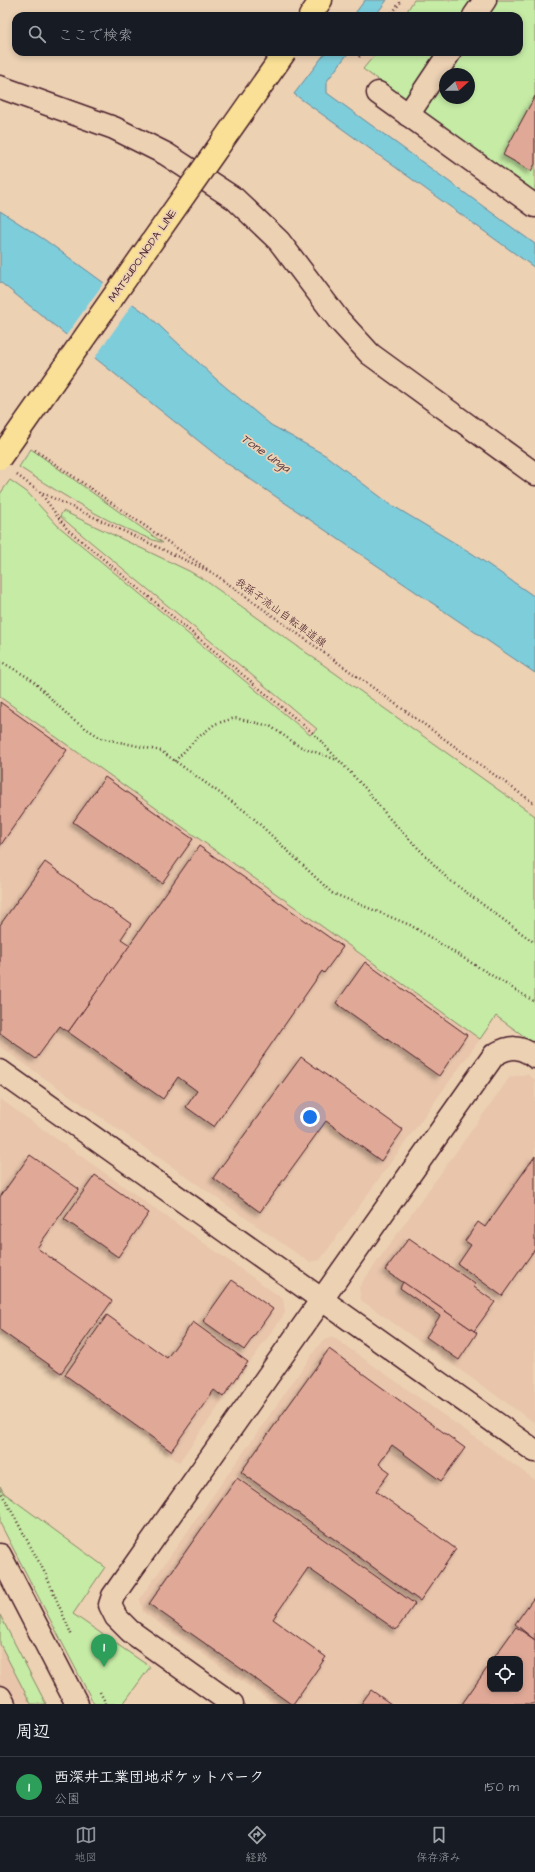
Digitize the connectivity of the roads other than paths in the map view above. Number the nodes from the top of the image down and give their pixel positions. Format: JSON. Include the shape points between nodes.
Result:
{"nodes":[{"id":1,"x":321,"y":0,"type":"edge"},
{"id":2,"x":485,"y":0,"type":"edge"},
{"id":3,"x":313,"y":12,"type":"edge"},
{"id":4,"x":477,"y":12,"type":"edge"},
{"id":5,"x":282,"y":56,"type":"edge"},
{"id":6,"x":447,"y":56,"type":"edge"},
{"id":7,"x":0,"y":87,"type":"edge"},
{"id":8,"x":378,"y":92,"type":"dead end"},
{"id":9,"x":408,"y":116,"type":"junction"},
{"id":10,"x":535,"y":206,"type":"edge"},
{"id":11,"x":6,"y":464,"type":"edge"},
{"id":12,"x":535,"y":474,"type":"edge"},
{"id":13,"x":535,"y":1057,"type":"edge"},
{"id":14,"x":0,"y":1071,"type":"edge"},
{"id":15,"x":322,"y":1301,"type":"junction"},
{"id":16,"x":535,"y":1451,"type":"edge"},
{"id":17,"x":0,"y":1556,"type":"edge"},
{"id":18,"x":0,"y":1697,"type":"edge"},
{"id":19,"x":4,"y":1704,"type":"edge"},
{"id":20,"x":77,"y":1704,"type":"edge"},
{"id":21,"x":232,"y":1704,"type":"edge"}],
"edges":[{"from":1,"to":3,"type":"main road"},
{"from":2,"to":4,"type":"street"},
{"from":5,"to":11,"type":"main road","name":"MATSUDO-NODA LINE","bridge":true},
{"from":6,"to":9,"type":"street"},
{"from":7,"to":12,"type":"street","via":[[114,128],[166,154],[235,199],[279,241],[338,320],[370,354]]},
{"from":8,"to":9,"type":"street"},
{"from":9,"to":10,"type":"street"},
{"from":13,"to":15,"type":"street","via":[[529,1052],[513,1047],[494,1056]]},
{"from":14,"to":15,"type":"street"},
{"from":15,"to":16,"type":"street"},
{"from":15,"to":21,"type":"street","via":[[113,1596],[110,1605],[116,1617],[130,1631]]},
{"from":17,"to":20,"type":"street"},
{"from":18,"to":19,"type":"street"}]}
